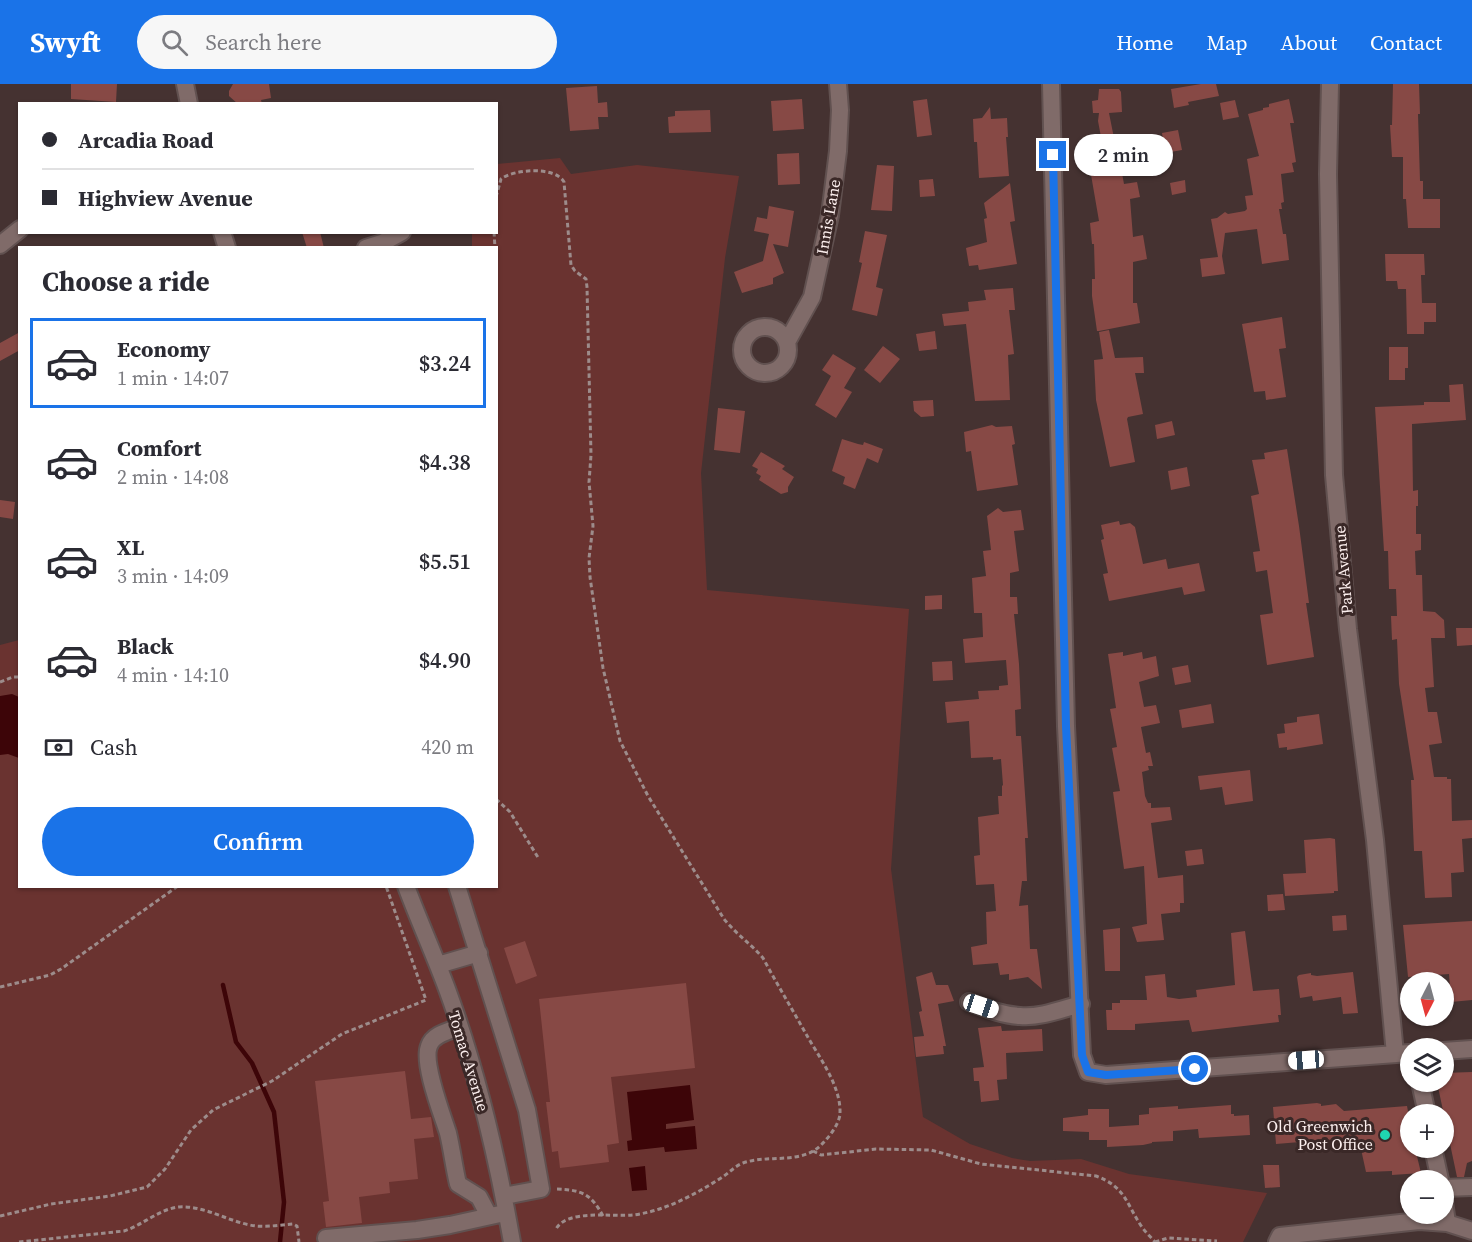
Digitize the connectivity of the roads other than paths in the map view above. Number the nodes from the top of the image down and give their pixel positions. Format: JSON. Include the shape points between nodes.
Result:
{"nodes":[{"id":1,"x":185,"y":84,"type":"edge"},
{"id":2,"x":838,"y":84,"type":"edge"},
{"id":3,"x":1051,"y":84,"type":"edge"},
{"id":4,"x":1330,"y":84,"type":"edge"},
{"id":5,"x":189,"y":102,"type":"edge"},
{"id":6,"x":18,"y":231,"type":"edge"},
{"id":7,"x":398,"y":234,"type":"edge"},
{"id":8,"x":0,"y":245,"type":"edge"},
{"id":9,"x":372,"y":246,"type":"edge"},
{"id":10,"x":787,"y":342,"type":"dead end"},
{"id":11,"x":407,"y":888,"type":"edge"},
{"id":12,"x":458,"y":888,"type":"edge"},
{"id":13,"x":479,"y":953,"type":"junction"},
{"id":14,"x":438,"y":965,"type":"junction"},
{"id":15,"x":969,"y":1002,"type":"dead end"},
{"id":16,"x":1081,"y":1004,"type":"junction"},
{"id":17,"x":460,"y":1027,"type":"junction"},
{"id":18,"x":1401,"y":1038,"type":"edge"},
{"id":19,"x":1472,"y":1049,"type":"edge"},
{"id":20,"x":1454,"y":1050,"type":"edge"},
{"id":21,"x":1400,"y":1053,"type":"edge"},
{"id":22,"x":1472,"y":1187,"type":"edge"},
{"id":23,"x":1454,"y":1188,"type":"edge"},
{"id":24,"x":505,"y":1205,"type":"junction"},
{"id":25,"x":489,"y":1216,"type":"junction"},
{"id":26,"x":1400,"y":1223,"type":"edge"},
{"id":27,"x":1450,"y":1224,"type":"edge"},
{"id":28,"x":1472,"y":1231,"type":"edge"},
{"id":29,"x":326,"y":1238,"type":"dead end"},
{"id":30,"x":512,"y":1242,"type":"edge"},
{"id":31,"x":1277,"y":1242,"type":"edge"}],
"edges":[{"from":1,"to":5,"type":"street"},
{"from":2,"to":10,"type":"street","name":"Innis Lane","via":[[838,151],[830,215],[812,297]]},
{"from":3,"to":16,"type":"street","via":[[1066,726]]},
{"from":4,"to":18,"type":"street","name":"Park Avenue","via":[[1334,475],[1348,629]]},
{"from":6,"to":8,"type":"street"},
{"from":7,"to":9,"type":"street"},
{"from":11,"to":14,"type":"street","name":"Tomac Avenue"},
{"from":12,"to":13,"type":"street"},
{"from":13,"to":14,"type":"street"},
{"from":13,"to":24,"type":"street","via":[[526,1110],[541,1189]]},
{"from":14,"to":17,"type":"street","name":"Tomac Avenue"},
{"from":15,"to":16,"type":"street","via":[[1021,1016]]},
{"from":16,"to":21,"type":"street","via":[[1082,1055],[1088,1072],[1106,1075]]},
{"from":17,"to":24,"type":"street","name":"Tomac Avenue"},
{"from":17,"to":25,"type":"street","via":[[436,1037],[427,1054],[458,1184],[479,1197]]},
{"from":19,"to":20,"type":"street"},
{"from":22,"to":23,"type":"street"},
{"from":24,"to":25,"type":"street"},
{"from":24,"to":30,"type":"street","name":"Tomac Avenue"},
{"from":25,"to":29,"type":"street","via":[[417,1230]]},
{"from":26,"to":31,"type":"street","via":[[1280,1236]]},
{"from":27,"to":28,"type":"street"}]}
